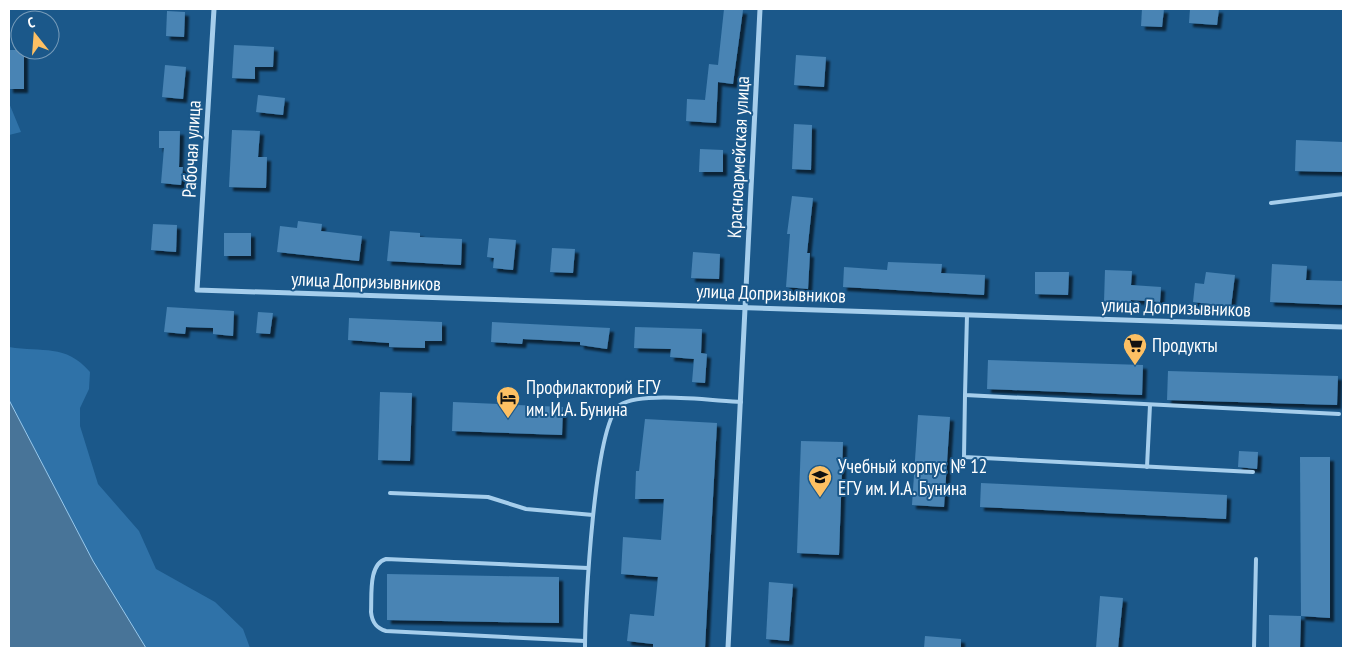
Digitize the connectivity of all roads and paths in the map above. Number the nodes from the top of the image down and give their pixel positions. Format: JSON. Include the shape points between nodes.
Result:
{"nodes":[{"id":1,"x":214,"y":9,"type":"edge"},
{"id":2,"x":760,"y":9,"type":"edge"},
{"id":3,"x":1343,"y":194,"type":"edge"},
{"id":4,"x":1271,"y":203,"type":"dead end"},
{"id":5,"x":197,"y":290,"type":"joint"},
{"id":6,"x":746,"y":307,"type":"junction"},
{"id":7,"x":967,"y":315,"type":"junction"},
{"id":8,"x":1343,"y":327,"type":"edge"},
{"id":9,"x":965,"y":395,"type":"junction"},
{"id":10,"x":741,"y":402,"type":"junction"},
{"id":11,"x":1150,"y":405,"type":"junction"},
{"id":12,"x":1338,"y":414,"type":"dead end"},
{"id":13,"x":1147,"y":467,"type":"junction"},
{"id":14,"x":1254,"y":472,"type":"dead end"},
{"id":15,"x":390,"y":493,"type":"dead end"},
{"id":16,"x":593,"y":515,"type":"junction"},
{"id":17,"x":1256,"y":559,"type":"dead end"},
{"id":18,"x":588,"y":568,"type":"junction"},
{"id":19,"x":585,"y":641,"type":"junction"},
{"id":20,"x":585,"y":648,"type":"edge"},
{"id":21,"x":728,"y":648,"type":"edge"},
{"id":22,"x":1254,"y":648,"type":"edge"}],
"edges":[{"from":1,"to":5,"type":"street","name":"Рабочая улица"},
{"from":2,"to":6,"type":"street","name":"Красноармейская улица"},
{"from":3,"to":4,"type":"lane"},
{"from":5,"to":6,"type":"street","name":"улица Допризывников"},
{"from":6,"to":7,"type":"street","name":"улица Допризывников"},
{"from":6,"to":10,"type":"street","name":"Красноармейская улица"},
{"from":7,"to":8,"type":"street","name":"улица Допризывников"},
{"from":7,"to":9,"type":"lane"},
{"from":9,"to":11,"type":"lane"},
{"from":9,"to":13,"type":"lane","via":[[964,457]]},
{"from":10,"to":16,"type":"lane","via":[[645,398],[619,406],[613,413],[600,465]]},
{"from":10,"to":21,"type":"street","name":"Красноармейская улица"},
{"from":11,"to":12,"type":"lane"},
{"from":11,"to":13,"type":"lane"},
{"from":13,"to":14,"type":"lane"},
{"from":15,"to":16,"type":"lane","via":[[488,497],[526,509]]},
{"from":16,"to":18,"type":"lane"},
{"from":17,"to":22,"type":"lane"},
{"from":18,"to":19,"type":"lane"},
{"from":18,"to":19,"type":"lane","via":[[386,559],[375,568],[371,612],[377,626],[386,631]]},
{"from":19,"to":20,"type":"lane"}]}
